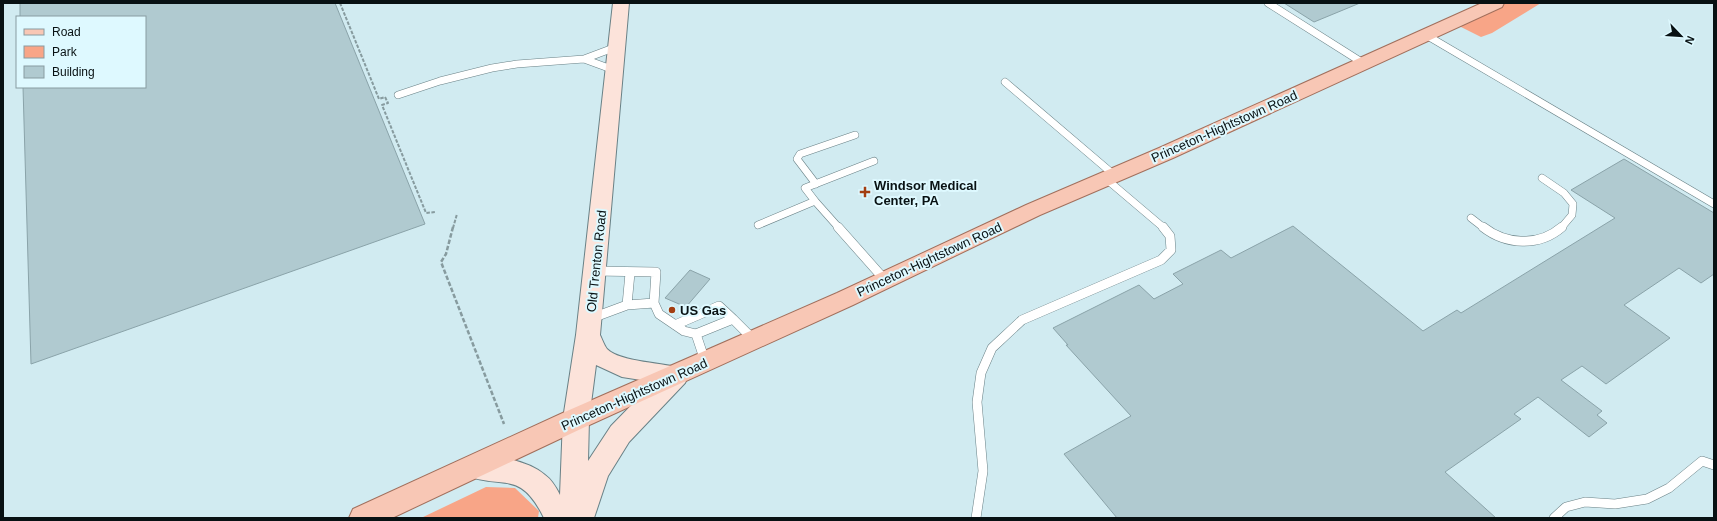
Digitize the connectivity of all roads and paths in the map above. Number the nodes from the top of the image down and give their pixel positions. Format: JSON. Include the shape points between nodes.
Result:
{"nodes":[{"id":1,"x":340,"y":3,"type":"edge"},
{"id":2,"x":621,"y":3,"type":"edge"},
{"id":3,"x":1268,"y":3,"type":"edge"},
{"id":4,"x":1496,"y":3,"type":"edge"},
{"id":5,"x":1426,"y":35,"type":"junction"},
{"id":6,"x":616,"y":47,"type":"junction"},
{"id":7,"x":584,"y":59,"type":"junction"},
{"id":8,"x":1363,"y":63,"type":"junction"},
{"id":9,"x":614,"y":70,"type":"junction"},
{"id":10,"x":1005,"y":82,"type":"dead end"},
{"id":11,"x":398,"y":95,"type":"dead end"},
{"id":12,"x":855,"y":135,"type":"dead end"},
{"id":13,"x":874,"y":161,"type":"dead end"},
{"id":14,"x":1109,"y":176,"type":"junction"},
{"id":15,"x":1542,"y":178,"type":"dead end"},
{"id":16,"x":816,"y":184,"type":"junction"},
{"id":17,"x":815,"y":201,"type":"junction"},
{"id":18,"x":1714,"y":204,"type":"edge"},
{"id":19,"x":435,"y":212,"type":"dead end"},
{"id":20,"x":457,"y":214,"type":"dead end"},
{"id":21,"x":1471,"y":218,"type":"dead end"},
{"id":22,"x":758,"y":225,"type":"dead end"},
{"id":23,"x":594,"y":271,"type":"junction"},
{"id":24,"x":630,"y":273,"type":"junction"},
{"id":25,"x":885,"y":280,"type":"junction"},
{"id":26,"x":654,"y":303,"type":"junction"},
{"id":27,"x":627,"y":305,"type":"junction"},
{"id":28,"x":733,"y":319,"type":"junction"},
{"id":29,"x":675,"y":325,"type":"junction"},
{"id":30,"x":589,"y":327,"type":"junction"},
{"id":31,"x":696,"y":334,"type":"junction"},
{"id":32,"x":754,"y":340,"type":"junction"},
{"id":33,"x":706,"y":362,"type":"junction"},
{"id":34,"x":676,"y":376,"type":"junction"},
{"id":35,"x":576,"y":419,"type":"junction"},
{"id":36,"x":504,"y":424,"type":"dead end"},
{"id":37,"x":1714,"y":465,"type":"edge"},
{"id":38,"x":474,"y":467,"type":"junction"},
{"id":39,"x":362,"y":518,"type":"edge"},
{"id":40,"x":558,"y":518,"type":"edge"},
{"id":41,"x":573,"y":518,"type":"edge"},
{"id":42,"x":580,"y":518,"type":"edge"},
{"id":43,"x":976,"y":518,"type":"edge"},
{"id":44,"x":1554,"y":518,"type":"edge"}],
"edges":[{"from":1,"to":19,"type":"path","via":[[379,99],[385,97],[388,103],[382,105],[426,212]]},
{"from":2,"to":6,"type":"main road","name":"Old Trenton Road"},
{"from":3,"to":8,"type":"lane"},
{"from":4,"to":5,"type":"main road","name":"Princeton-Hightstown Road"},
{"from":5,"to":8,"type":"main road","name":"Princeton-Hightstown Road"},
{"from":5,"to":18,"type":"lane"},
{"from":6,"to":7,"type":"lane"},
{"from":6,"to":9,"type":"main road","name":"Old Trenton Road"},
{"from":7,"to":9,"type":"lane"},
{"from":7,"to":11,"type":"lane","via":[[492,68]]},
{"from":8,"to":14,"type":"main road","name":"Princeton-Hightstown Road","via":[[1166,153]]},
{"from":9,"to":23,"type":"main road","name":"Old Trenton Road"},
{"from":10,"to":14,"type":"lane"},
{"from":12,"to":16,"type":"lane","via":[[800,154],[797,159]]},
{"from":13,"to":16,"type":"lane"},
{"from":14,"to":25,"type":"main road","name":"Princeton-Hightstown Road"},
{"from":14,"to":43,"type":"lane","via":[[1160,224],[1170,236],[1171,250],[1161,260],[1022,320],[992,348],[981,373],[977,402],[983,471]]},
{"from":15,"to":21,"type":"lane","via":[[1574,204],[1574,212],[1562,229],[1540,239],[1502,240]]},
{"from":16,"to":17,"type":"lane","via":[[805,188]]},
{"from":17,"to":22,"type":"lane"},
{"from":17,"to":25,"type":"lane"},
{"from":20,"to":36,"type":"path","via":[[446,254],[441,262]]},
{"from":23,"to":24,"type":"lane"},
{"from":23,"to":30,"type":"main road","name":"Old Trenton Road"},
{"from":24,"to":26,"type":"lane","via":[[656,272]]},
{"from":24,"to":27,"type":"lane"},
{"from":25,"to":32,"type":"main road","name":"Princeton-Hightstown Road"},
{"from":26,"to":27,"type":"lane"},
{"from":26,"to":29,"type":"lane","via":[[659,314]]},
{"from":27,"to":30,"type":"lane"},
{"from":28,"to":29,"type":"lane","via":[[719,306]]},
{"from":28,"to":31,"type":"lane"},
{"from":28,"to":32,"type":"lane"},
{"from":29,"to":31,"type":"lane"},
{"from":30,"to":34,"type":"main road","via":[[599,356],[622,367]]},
{"from":30,"to":35,"type":"main road","name":"Old Trenton Road"},
{"from":31,"to":33,"type":"lane"},
{"from":32,"to":33,"type":"main road","name":"Princeton-Hightstown Road"},
{"from":33,"to":34,"type":"main road","name":"Princeton-Hightstown Road"},
{"from":34,"to":35,"type":"main road","name":"Princeton-Hightstown Road"},
{"from":34,"to":42,"type":"main road","via":[[620,434],[596,471]]},
{"from":35,"to":38,"type":"main road","name":"Princeton-Hightstown Road"},
{"from":35,"to":41,"type":"main road","name":"Old Trenton Road"},
{"from":37,"to":44,"type":"lane","via":[[1702,461],[1669,488],[1647,499],[1616,504],[1586,502],[1566,507]]},
{"from":38,"to":39,"type":"main road","name":"Princeton-Hightstown Road"},
{"from":38,"to":40,"type":"main road","via":[[503,469],[529,480],[540,487]]}]}
